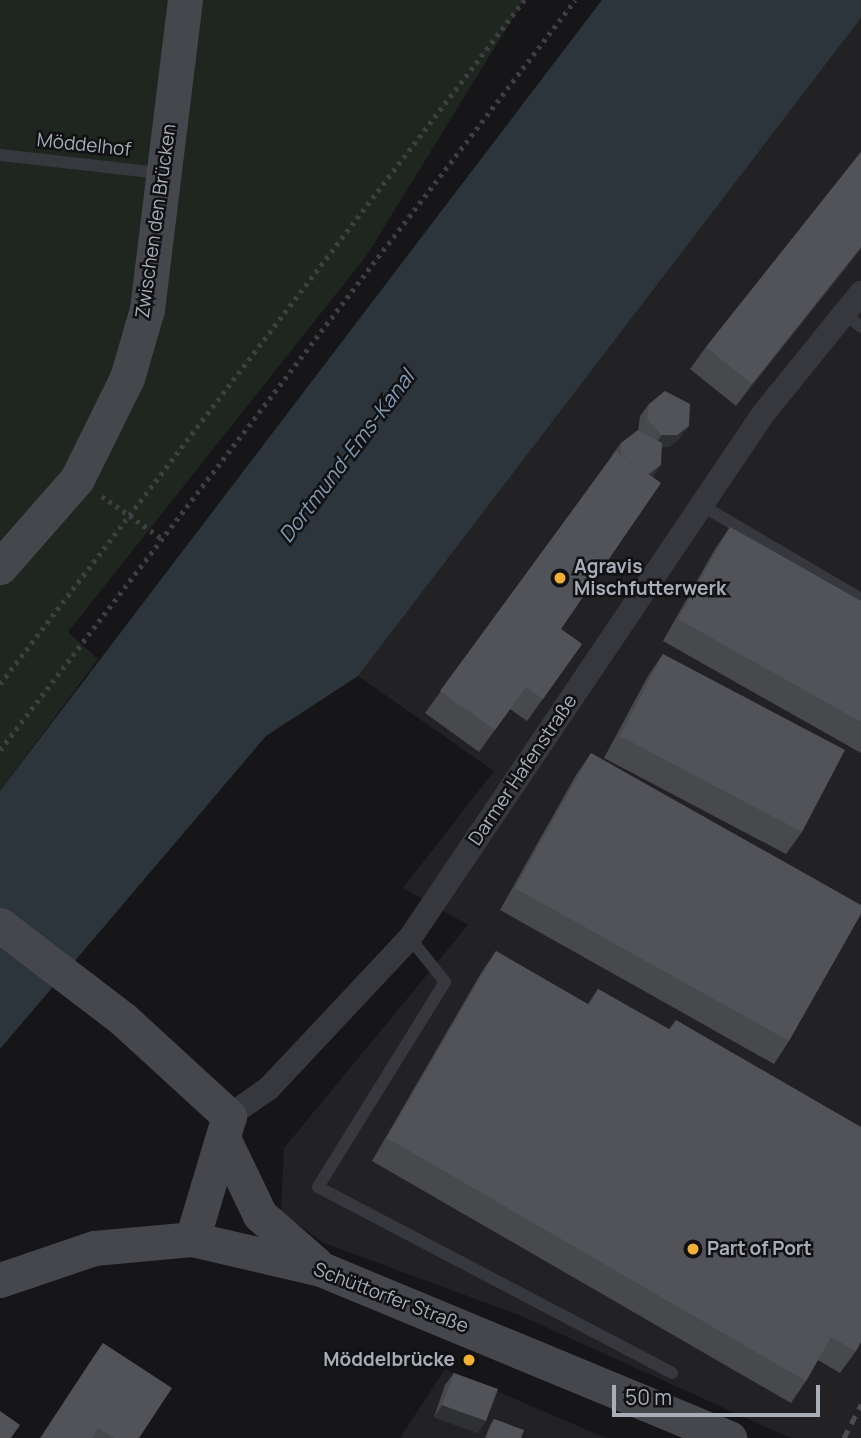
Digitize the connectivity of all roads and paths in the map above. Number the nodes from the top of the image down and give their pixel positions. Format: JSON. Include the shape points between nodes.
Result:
{"nodes":[{"id":1,"x":185,"y":0,"type":"edge"},
{"id":2,"x":524,"y":0,"type":"edge"},
{"id":3,"x":575,"y":0,"type":"edge"},
{"id":4,"x":0,"y":155,"type":"edge"},
{"id":5,"x":164,"y":173,"type":"junction"},
{"id":6,"x":861,"y":293,"type":"edge"},
{"id":7,"x":853,"y":320,"type":"edge"},
{"id":8,"x":77,"y":480,"type":"junction"},
{"id":9,"x":701,"y":505,"type":"junction"},
{"id":10,"x":128,"y":514,"type":"junction"},
{"id":11,"x":161,"y":538,"type":"junction"},
{"id":12,"x":0,"y":567,"type":"edge"},
{"id":13,"x":861,"y":599,"type":"edge"},
{"id":14,"x":0,"y":684,"type":"edge"},
{"id":15,"x":0,"y":750,"type":"edge"},
{"id":16,"x":0,"y":925,"type":"edge"},
{"id":17,"x":410,"y":938,"type":"junction"},
{"id":18,"x":226,"y":1128,"type":"junction"},
{"id":19,"x":192,"y":1239,"type":"junction"},
{"id":20,"x":321,"y":1269,"type":"junction"},
{"id":21,"x":0,"y":1280,"type":"edge"},
{"id":22,"x":672,"y":1373,"type":"dead end"},
{"id":23,"x":729,"y":1438,"type":"edge"}],
"edges":[{"from":1,"to":5,"type":"street","name":"Zwischen den Brücken"},
{"from":2,"to":10,"type":"path"},
{"from":3,"to":11,"type":"path"},
{"from":4,"to":5,"type":"lane","name":"Möddelhof"},
{"from":5,"to":8,"type":"street","name":"Zwischen den Brücken","via":[[147,309],[127,378]]},
{"from":6,"to":7,"type":"street","name":"Darmer Hafenstraße"},
{"from":7,"to":9,"type":"street","name":"Darmer Hafenstraße","via":[[763,414]]},
{"from":8,"to":10,"type":"path"},
{"from":8,"to":12,"type":"street","name":"Zwischen den Brücken"},
{"from":9,"to":13,"type":"lane"},
{"from":9,"to":17,"type":"street","name":"Darmer Hafenstraße"},
{"from":10,"to":11,"type":"path"},
{"from":10,"to":14,"type":"path"},
{"from":11,"to":15,"type":"path"},
{"from":16,"to":18,"type":"street","via":[[123,1018]]},
{"from":17,"to":18,"type":"street","name":"Darmer Hafenstraße"},
{"from":17,"to":22,"type":"lane","via":[[445,982],[318,1186]]},
{"from":18,"to":19,"type":"street"},
{"from":18,"to":20,"type":"street","via":[[260,1215]]},
{"from":19,"to":20,"type":"street","name":"Schüttorfer Straße"},
{"from":19,"to":21,"type":"street","name":"Schüttorfer Straße","via":[[94,1248]]},
{"from":20,"to":23,"type":"street","name":"Schüttorfer Straße"}]}
